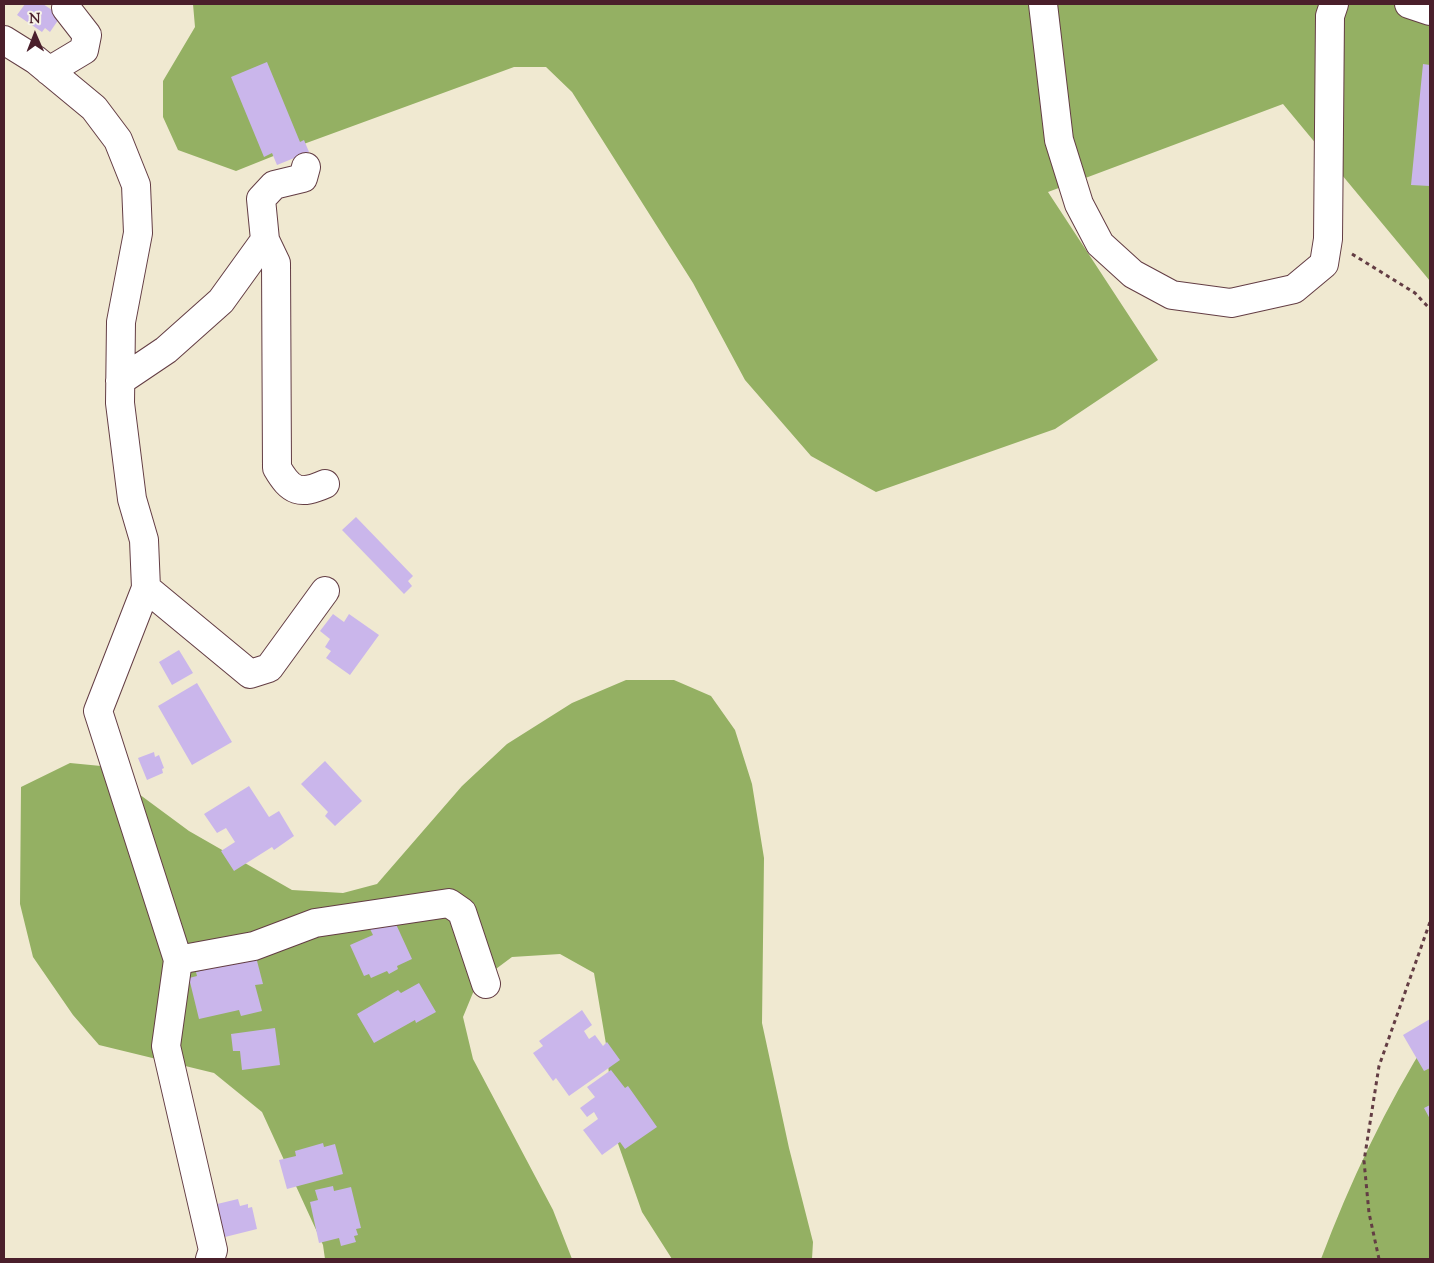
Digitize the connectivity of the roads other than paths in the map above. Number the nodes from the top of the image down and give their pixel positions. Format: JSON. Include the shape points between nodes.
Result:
{"nodes":[{"id":1,"x":1043,"y":4,"type":"edge"},
{"id":2,"x":1334,"y":4,"type":"edge"},
{"id":3,"x":1409,"y":4,"type":"edge"},
{"id":4,"x":66,"y":8,"type":"dead end"},
{"id":5,"x":1430,"y":11,"type":"edge"},
{"id":6,"x":4,"y":40,"type":"edge"},
{"id":7,"x":49,"y":71,"type":"junction"},
{"id":8,"x":306,"y":167,"type":"dead end"},
{"id":9,"x":265,"y":240,"type":"junction"},
{"id":10,"x":120,"y":380,"type":"junction"},
{"id":11,"x":325,"y":484,"type":"dead end"},
{"id":12,"x":146,"y":588,"type":"junction"},
{"id":13,"x":324,"y":592,"type":"dead end"},
{"id":14,"x":178,"y":960,"type":"junction"},
{"id":15,"x":486,"y":984,"type":"dead end"},
{"id":16,"x":210,"y":1259,"type":"edge"}],
"edges":[{"from":1,"to":2,"type":"street","via":[[1059,140],[1079,204],[1100,244],[1133,274],[1172,295],[1231,303],[1294,289],[1324,264],[1328,239],[1330,16]]},
{"from":3,"to":5,"type":"street"},
{"from":4,"to":7,"type":"street","via":[[87,35],[84,50]]},
{"from":6,"to":7,"type":"street"},
{"from":7,"to":10,"type":"street","via":[[94,108],[118,140],[136,185],[138,233],[121,322]]},
{"from":8,"to":9,"type":"street","via":[[304,178],[274,185],[261,198]]},
{"from":9,"to":10,"type":"street","via":[[220,301],[166,350]]},
{"from":9,"to":11,"type":"street","via":[[276,263],[278,468],[285,483],[297,490],[310,490]]},
{"from":10,"to":12,"type":"street","via":[[132,499],[144,540]]},
{"from":12,"to":13,"type":"street","via":[[250,674],[269,668]]},
{"from":12,"to":14,"type":"street","via":[[98,710]]},
{"from":14,"to":15,"type":"street","via":[[254,946],[315,923],[449,903],[462,912]]},
{"from":14,"to":16,"type":"street","via":[[166,1046],[213,1250]]}]}
